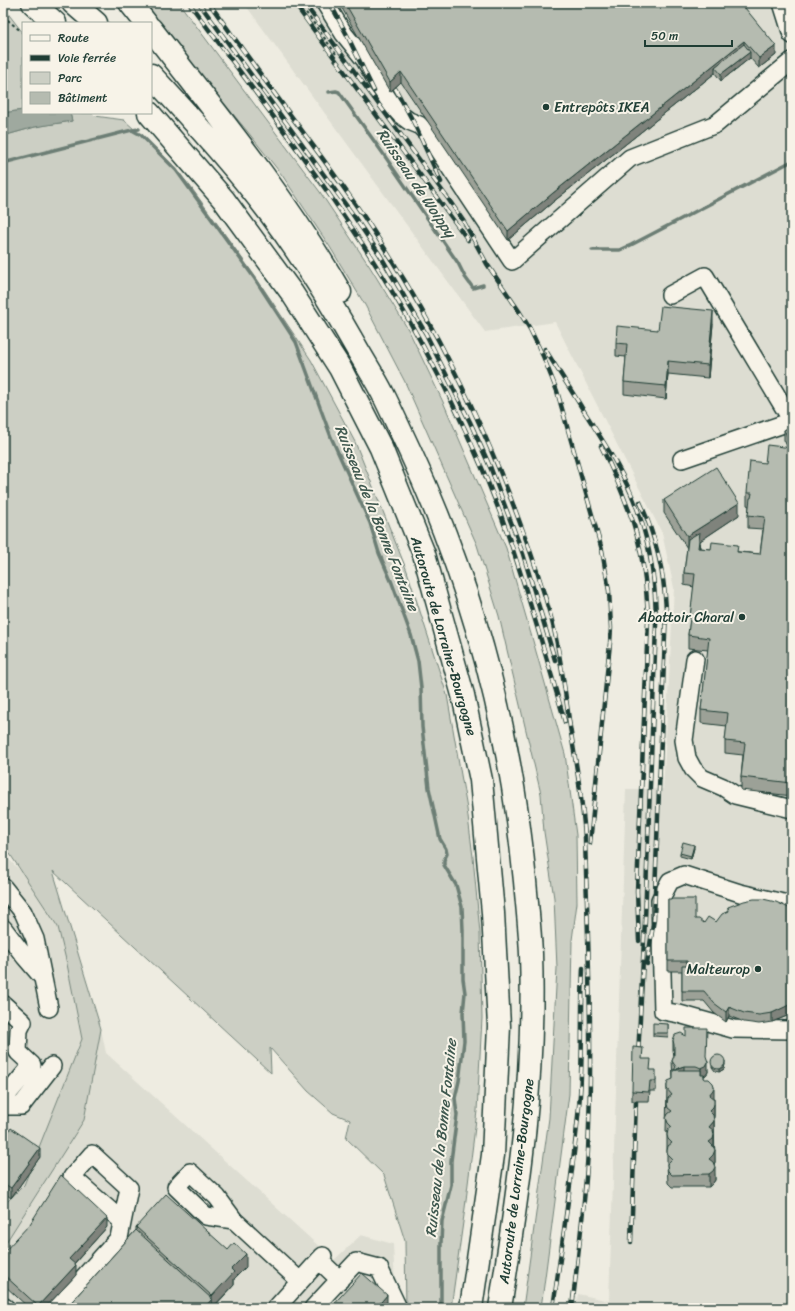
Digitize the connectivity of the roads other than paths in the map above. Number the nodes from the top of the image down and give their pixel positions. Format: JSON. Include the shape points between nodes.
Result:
{"nodes":[{"id":1,"x":33,"y":3,"type":"edge"},
{"id":2,"x":74,"y":3,"type":"edge"},
{"id":3,"x":130,"y":3,"type":"edge"},
{"id":4,"x":325,"y":3,"type":"edge"},
{"id":5,"x":782,"y":3,"type":"edge"},
{"id":6,"x":54,"y":22,"type":"edge"},
{"id":7,"x":95,"y":22,"type":"edge"},
{"id":8,"x":145,"y":22,"type":"edge"},
{"id":9,"x":152,"y":30,"type":"edge"},
{"id":10,"x":792,"y":35,"type":"edge"},
{"id":11,"x":792,"y":61,"type":"edge"},
{"id":12,"x":152,"y":76,"type":"edge"},
{"id":13,"x":150,"y":114,"type":"edge"},
{"id":14,"x":670,"y":295,"type":"dead end"},
{"id":15,"x":383,"y":394,"type":"junction"},
{"id":16,"x":792,"y":421,"type":"edge"},
{"id":17,"x":682,"y":458,"type":"dead end"},
{"id":18,"x":695,"y":659,"type":"dead end"},
{"id":19,"x":792,"y":809,"type":"edge"},
{"id":20,"x":3,"y":887,"type":"edge"},
{"id":21,"x":792,"y":905,"type":"edge"},
{"id":22,"x":3,"y":928,"type":"edge"},
{"id":23,"x":43,"y":978,"type":"junction"},
{"id":24,"x":49,"y":1008,"type":"dead end"},
{"id":25,"x":10,"y":1029,"type":"edge"},
{"id":26,"x":792,"y":1030,"type":"edge"},
{"id":27,"x":52,"y":1066,"type":"dead end"},
{"id":28,"x":3,"y":1100,"type":"edge"},
{"id":29,"x":3,"y":1106,"type":"edge"},
{"id":30,"x":234,"y":1220,"type":"dead end"},
{"id":31,"x":122,"y":1221,"type":"dead end"},
{"id":32,"x":340,"y":1280,"type":"junction"},
{"id":33,"x":300,"y":1282,"type":"junction"},
{"id":34,"x":3,"y":1306,"type":"edge"},
{"id":35,"x":6,"y":1308,"type":"edge"},
{"id":36,"x":56,"y":1308,"type":"edge"},
{"id":37,"x":276,"y":1308,"type":"edge"},
{"id":38,"x":313,"y":1308,"type":"edge"},
{"id":39,"x":398,"y":1308,"type":"edge"},
{"id":40,"x":471,"y":1308,"type":"edge"},
{"id":41,"x":500,"y":1308,"type":"edge"}],
"edges":[{"from":1,"to":6,"type":"highway"},
{"from":2,"to":7,"type":"highway"},
{"from":3,"to":8,"type":"highway"},
{"from":4,"to":11,"type":"street","via":[[392,104],[401,115],[419,125],[427,133],[512,261],[630,158],[716,124]]},
{"from":5,"to":10,"type":"street"},
{"from":9,"to":15,"type":"highway","via":[[236,137],[317,252],[373,357]]},
{"from":12,"to":15,"type":"highway","name":"Autoroute de Lorraine-Bourgogne","via":[[195,122],[271,215],[340,318]]},
{"from":13,"to":40,"type":"highway","name":"Autoroute de Lorraine-Bourgogne","via":[[224,200],[292,293],[340,368],[381,448],[424,554],[464,695],[481,780],[493,913],[499,1026],[493,1155]]},
{"from":14,"to":16,"type":"street","via":[[705,276]]},
{"from":15,"to":41,"type":"highway","name":"Autoroute de Lorraine-Bourgogne","via":[[424,481],[471,606],[499,710],[512,775],[521,842],[531,954],[528,1083],[524,1136]]},
{"from":16,"to":17,"type":"street","via":[[764,438]]},
{"from":18,"to":19,"type":"street","via":[[684,740],[693,769],[702,778],[735,795]]},
{"from":20,"to":23,"type":"street","via":[[23,912],[32,932]]},
{"from":21,"to":26,"type":"street","via":[[740,893],[684,875],[670,881],[660,900],[663,1011],[733,1028]]},
{"from":22,"to":23,"type":"street"},
{"from":23,"to":24,"type":"street"},
{"from":25,"to":28,"type":"street","via":[[32,1065]]},
{"from":27,"to":29,"type":"street","via":[[21,1106]]},
{"from":30,"to":33,"type":"street"},
{"from":31,"to":36,"type":"street","via":[[119,1238]]},
{"from":32,"to":33,"type":"street","via":[[321,1258]]},
{"from":32,"to":38,"type":"street"},
{"from":32,"to":39,"type":"street","via":[[356,1262],[380,1268]]},
{"from":33,"to":37,"type":"street"},
{"from":34,"to":35,"type":"street"}]}
